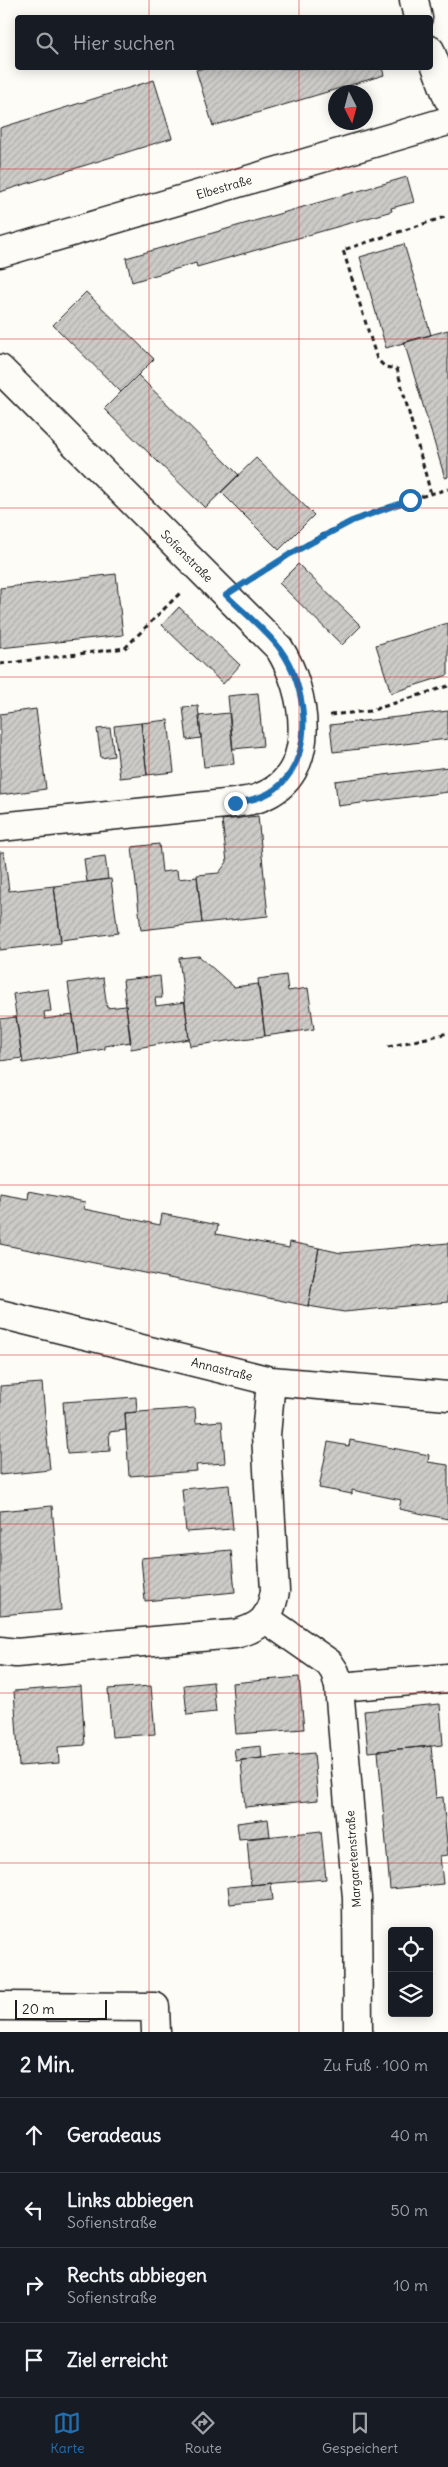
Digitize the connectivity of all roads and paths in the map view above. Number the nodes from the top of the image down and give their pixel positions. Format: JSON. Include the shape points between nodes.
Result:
{"nodes":[{"id":1,"x":414,"y":0,"type":"edge"},
{"id":2,"x":417,"y":15,"type":"edge"},
{"id":3,"x":433,"y":58,"type":"edge"},
{"id":4,"x":448,"y":98,"type":"edge"},
{"id":5,"x":448,"y":121,"type":"edge"},
{"id":6,"x":448,"y":216,"type":"edge"},
{"id":7,"x":0,"y":253,"type":"edge"},
{"id":8,"x":0,"y":369,"type":"edge"},
{"id":9,"x":448,"y":489,"type":"edge"},
{"id":10,"x":431,"y":494,"type":"junction"},
{"id":11,"x":202,"y":571,"type":"junction"},
{"id":12,"x":226,"y":595,"type":"junction"},
{"id":13,"x":0,"y":664,"type":"edge"},
{"id":14,"x":448,"y":686,"type":"edge"},
{"id":15,"x":302,"y":717,"type":"junction"},
{"id":16,"x":0,"y":827,"type":"edge"},
{"id":17,"x":448,"y":1033,"type":"edge"},
{"id":18,"x":388,"y":1047,"type":"dead end"},
{"id":19,"x":0,"y":1314,"type":"edge"},
{"id":20,"x":271,"y":1381,"type":"junction"},
{"id":21,"x":448,"y":1396,"type":"edge"},
{"id":22,"x":266,"y":1619,"type":"junction"},
{"id":23,"x":0,"y":1651,"type":"edge"},
{"id":24,"x":448,"y":1678,"type":"edge"},
{"id":25,"x":339,"y":1687,"type":"junction"},
{"id":26,"x":0,"y":2006,"type":"edge"},
{"id":27,"x":156,"y":2032,"type":"edge"},
{"id":28,"x":358,"y":2032,"type":"edge"}],
"edges":[{"from":1,"to":2,"type":"street"},
{"from":3,"to":4,"type":"street"},
{"from":5,"to":7,"type":"street","name":"Elbestraße"},
{"from":6,"to":10,"type":"path","via":[[343,250],[376,359],[385,367],[398,370]]},
{"from":8,"to":11,"type":"street","name":"Sofienstraße"},
{"from":9,"to":10,"type":"path"},
{"from":10,"to":12,"type":"path","via":[[352,521],[290,554]]},
{"from":11,"to":12,"type":"street","name":"Sofienstraße"},
{"from":11,"to":13,"type":"path","via":[[125,648]]},
{"from":12,"to":15,"type":"street","name":"Sofienstraße","via":[[280,648],[300,692]]},
{"from":14,"to":15,"type":"path","via":[[370,711]]},
{"from":15,"to":16,"type":"street","name":"Sofienstraße","via":[[302,743],[294,767],[281,784],[262,797],[235,803]]},
{"from":17,"to":18,"type":"path"},
{"from":19,"to":20,"type":"street","name":"Annastraße"},
{"from":20,"to":21,"type":"street","name":"Annastraße"},
{"from":20,"to":22,"type":"street","via":[[266,1435],[275,1591],[272,1609]]},
{"from":22,"to":23,"type":"street","via":[[253,1629],[235,1634],[16,1653]]},
{"from":22,"to":25,"type":"street","name":"Margaretenstraße","via":[[328,1663],[335,1672]]},
{"from":24,"to":25,"type":"street"},
{"from":25,"to":28,"type":"street","name":"Margaretenstraße","via":[[357,1898]]},
{"from":26,"to":27,"type":"street","via":[[155,2007]]}]}
